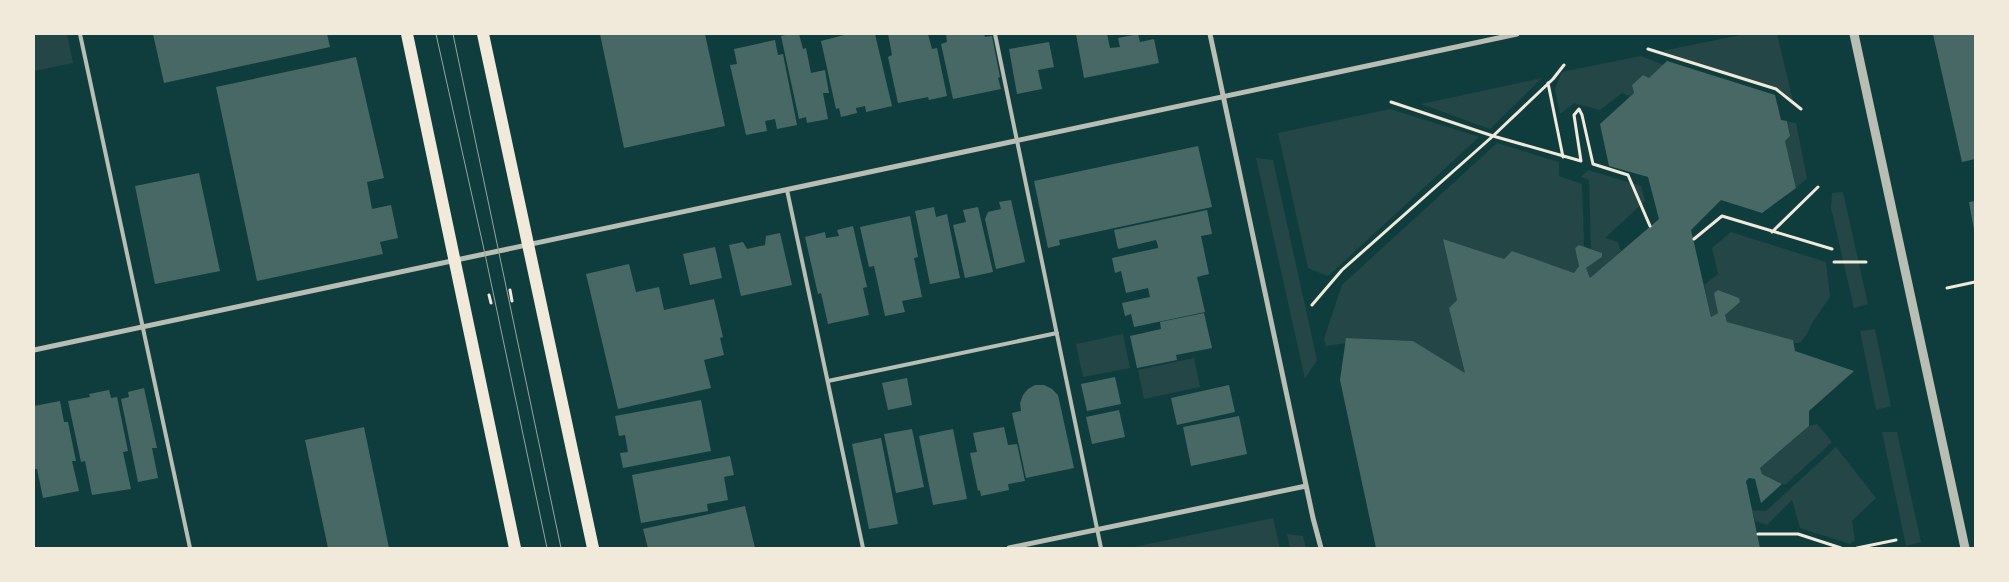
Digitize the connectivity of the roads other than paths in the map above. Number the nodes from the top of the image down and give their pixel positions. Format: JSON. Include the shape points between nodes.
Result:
{"nodes":[{"id":1,"x":80,"y":34,"type":"edge"},
{"id":2,"x":407,"y":34,"type":"edge"},
{"id":3,"x":483,"y":34,"type":"edge"},
{"id":4,"x":995,"y":34,"type":"edge"},
{"id":5,"x":1210,"y":34,"type":"edge"},
{"id":6,"x":1517,"y":34,"type":"edge"},
{"id":7,"x":1854,"y":34,"type":"edge"},
{"id":8,"x":1224,"y":96,"type":"junction"},
{"id":9,"x":1017,"y":141,"type":"junction"},
{"id":10,"x":787,"y":190,"type":"junction"},
{"id":11,"x":529,"y":245,"type":"junction"},
{"id":12,"x":456,"y":260,"type":"junction"},
{"id":13,"x":142,"y":327,"type":"junction"},
{"id":14,"x":1056,"y":333,"type":"junction"},
{"id":15,"x":34,"y":350,"type":"edge"},
{"id":16,"x":828,"y":381,"type":"junction"},
{"id":17,"x":1306,"y":486,"type":"junction"},
{"id":18,"x":1098,"y":530,"type":"junction"},
{"id":19,"x":190,"y":548,"type":"edge"},
{"id":20,"x":515,"y":548,"type":"edge"},
{"id":21,"x":593,"y":548,"type":"edge"},
{"id":22,"x":863,"y":548,"type":"edge"},
{"id":23,"x":1009,"y":548,"type":"edge"},
{"id":24,"x":1101,"y":548,"type":"edge"},
{"id":25,"x":1321,"y":548,"type":"edge"},
{"id":26,"x":1964,"y":548,"type":"edge"}],
"edges":[{"from":1,"to":13,"type":"lane"},
{"from":2,"to":12,"type":"main road"},
{"from":3,"to":11,"type":"main road"},
{"from":4,"to":9,"type":"lane"},
{"from":5,"to":8,"type":"street"},
{"from":6,"to":8,"type":"street"},
{"from":7,"to":26,"type":"street"},
{"from":8,"to":9,"type":"street"},
{"from":8,"to":17,"type":"street"},
{"from":9,"to":10,"type":"street"},
{"from":9,"to":14,"type":"lane"},
{"from":10,"to":11,"type":"street"},
{"from":10,"to":16,"type":"lane"},
{"from":11,"to":12,"type":"street"},
{"from":11,"to":21,"type":"main road"},
{"from":12,"to":13,"type":"street"},
{"from":12,"to":20,"type":"main road"},
{"from":13,"to":15,"type":"street"},
{"from":13,"to":19,"type":"lane"},
{"from":14,"to":16,"type":"lane"},
{"from":14,"to":18,"type":"lane"},
{"from":16,"to":22,"type":"lane"},
{"from":17,"to":18,"type":"street"},
{"from":17,"to":25,"type":"street"},
{"from":18,"to":23,"type":"street"},
{"from":18,"to":24,"type":"lane"}]}
